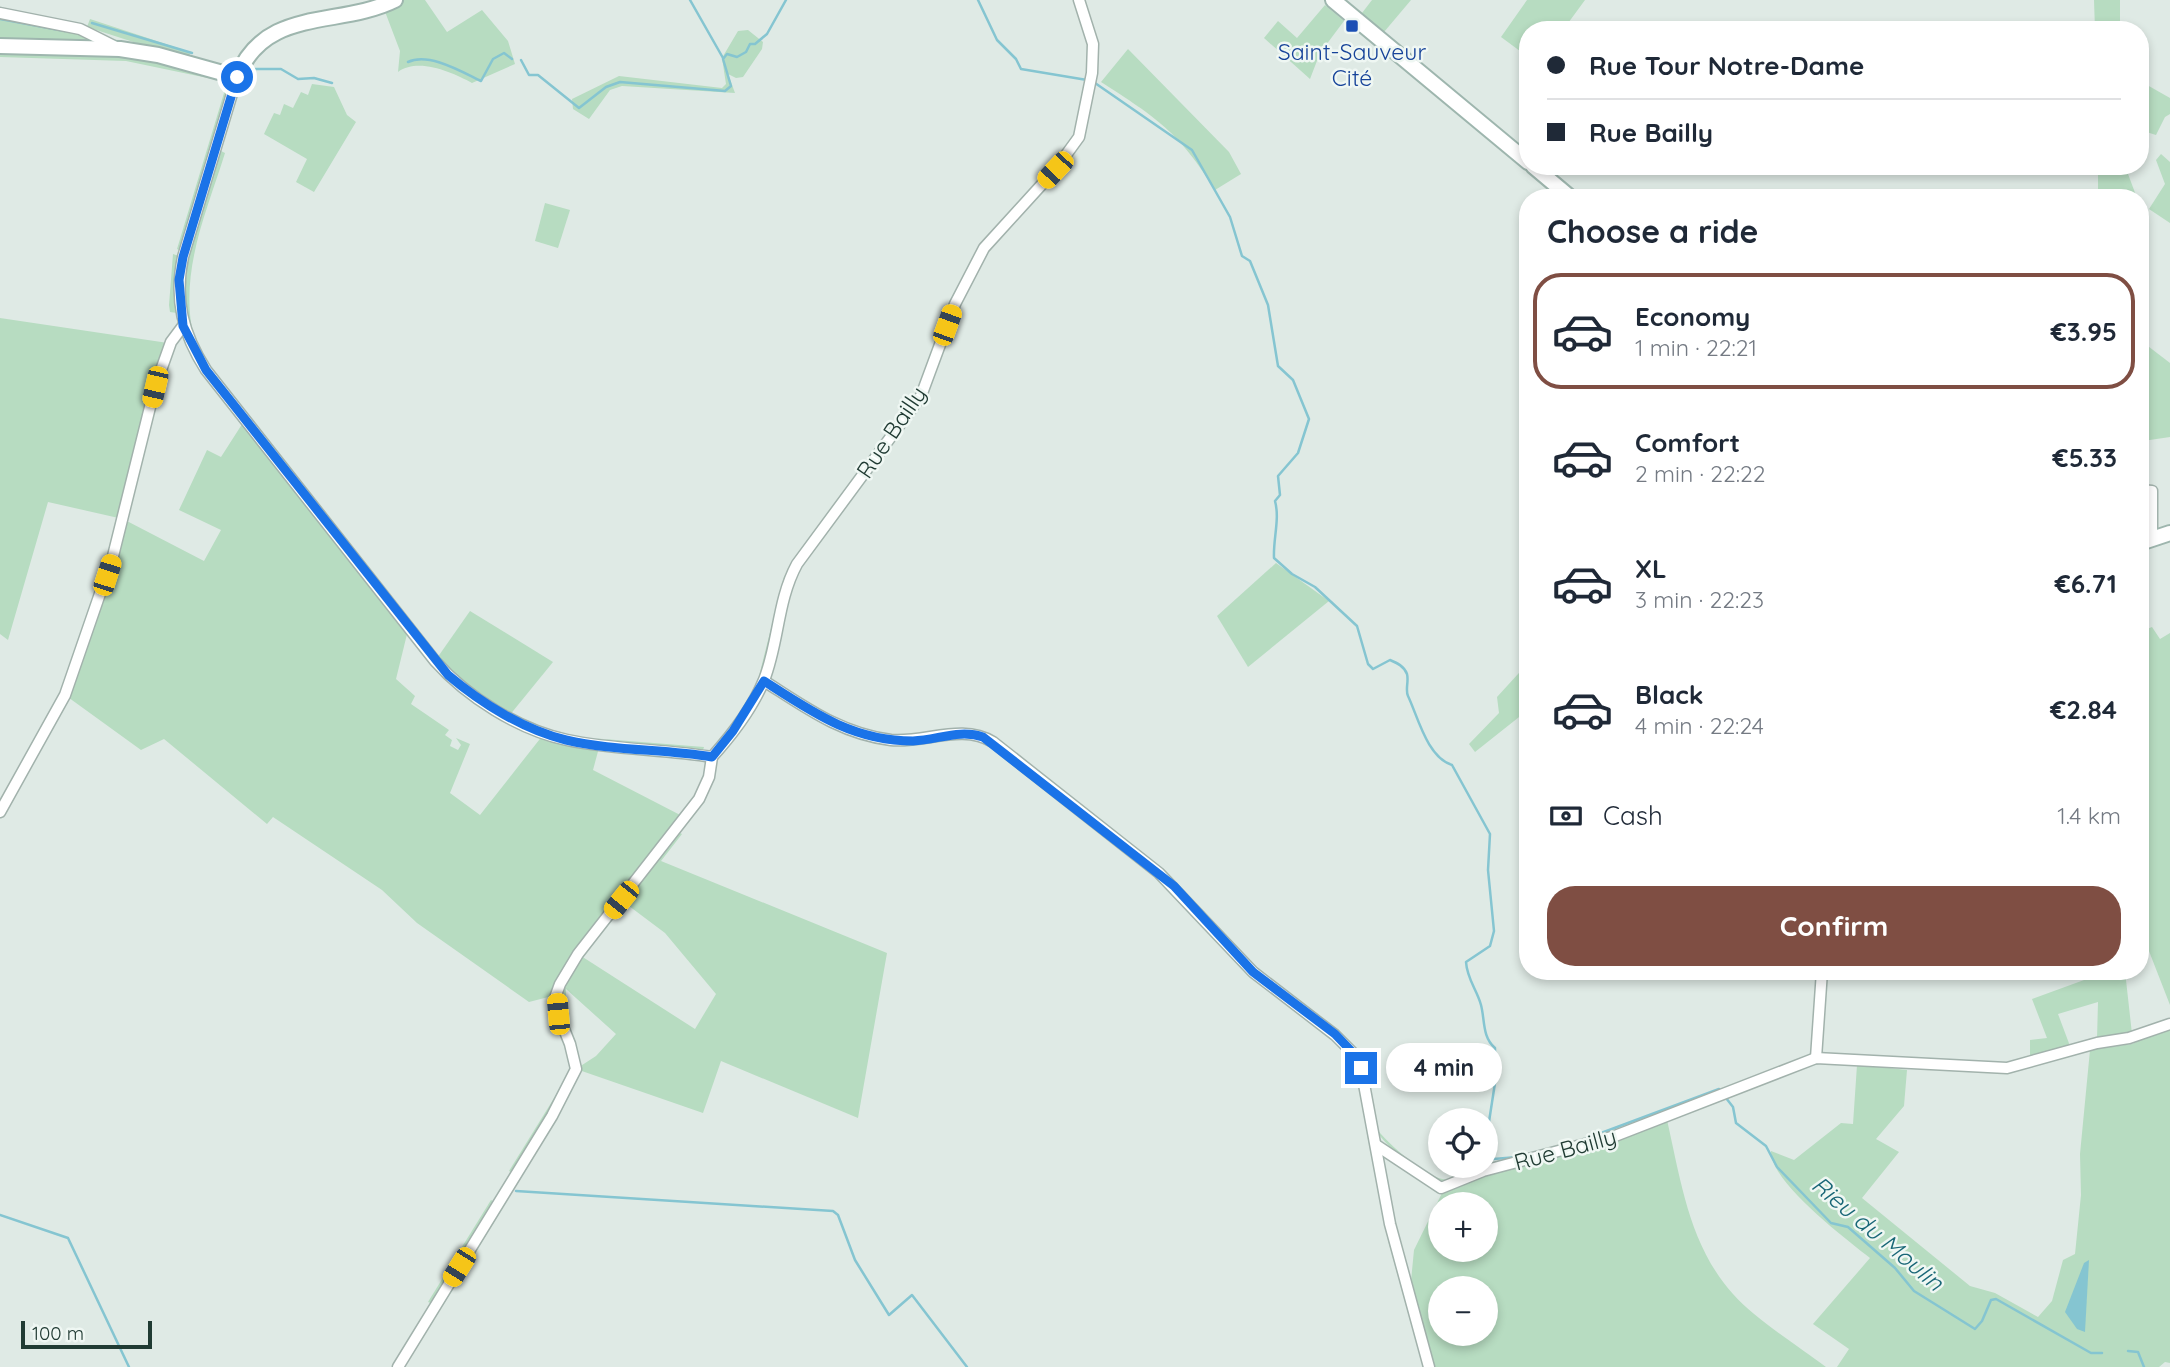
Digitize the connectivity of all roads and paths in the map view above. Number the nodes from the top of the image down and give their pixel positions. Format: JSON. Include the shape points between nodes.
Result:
{"nodes":[{"id":1,"x":395,"y":0,"type":"edge"},
{"id":2,"x":1079,"y":0,"type":"edge"},
{"id":3,"x":1333,"y":0,"type":"edge"},
{"id":4,"x":0,"y":13,"type":"edge"},
{"id":5,"x":0,"y":46,"type":"edge"},
{"id":6,"x":120,"y":50,"type":"junction"},
{"id":7,"x":237,"y":77,"type":"junction"},
{"id":8,"x":1519,"y":155,"type":"edge"},
{"id":9,"x":1544,"y":175,"type":"edge"},
{"id":10,"x":1560,"y":189,"type":"edge"},
{"id":11,"x":183,"y":326,"type":"junction"},
{"id":12,"x":2149,"y":491,"type":"edge"},
{"id":13,"x":2149,"y":516,"type":"edge"},
{"id":14,"x":2170,"y":533,"type":"edge"},
{"id":15,"x":2149,"y":540,"type":"edge"},
{"id":16,"x":764,"y":681,"type":"junction"},
{"id":17,"x":712,"y":757,"type":"junction"},
{"id":18,"x":0,"y":812,"type":"edge"},
{"id":19,"x":1821,"y":980,"type":"edge"},
{"id":20,"x":2170,"y":1024,"type":"edge"},
{"id":21,"x":1816,"y":1058,"type":"junction"},
{"id":22,"x":1376,"y":1145,"type":"junction"},
{"id":23,"x":398,"y":1367,"type":"edge"},
{"id":24,"x":1429,"y":1367,"type":"edge"}],
"edges":[{"from":1,"to":7,"type":"street","via":[[354,15],[285,27],[253,51]]},
{"from":2,"to":16,"type":"street","name":"Rue Bailly","via":[[1093,44],[1079,137],[984,248],[954,304],[921,396],[797,564],[783,595]]},
{"from":3,"to":8,"type":"street"},
{"from":4,"to":6,"type":"street","via":[[80,29]]},
{"from":5,"to":6,"type":"street"},
{"from":6,"to":7,"type":"street","via":[[171,58]]},
{"from":7,"to":11,"type":"street","via":[[183,257],[178,293]]},
{"from":9,"to":10,"type":"street"},
{"from":11,"to":17,"type":"street","via":[[206,370],[435,661],[467,691],[564,740]]},
{"from":11,"to":18,"type":"street","via":[[171,342],[155,387],[113,556],[69,684]]},
{"from":12,"to":13,"type":"street"},
{"from":14,"to":15,"type":"street"},
{"from":16,"to":17,"type":"street","name":"Rue Bailly"},
{"from":16,"to":22,"type":"street","via":[[838,727],[871,736],[907,741],[971,733],[993,742],[1159,873],[1253,972],[1349,1048],[1361,1068]]},
{"from":17,"to":23,"type":"street","via":[[699,799],[578,954],[560,984],[558,1014],[576,1069]]},
{"from":19,"to":21,"type":"street"},
{"from":20,"to":21,"type":"street","via":[[2007,1068]]},
{"from":21,"to":22,"type":"street","name":"Rue Bailly","via":[[1615,1136],[1483,1171],[1440,1188]]},
{"from":22,"to":24,"type":"street","via":[[1378,1175]]}]}
